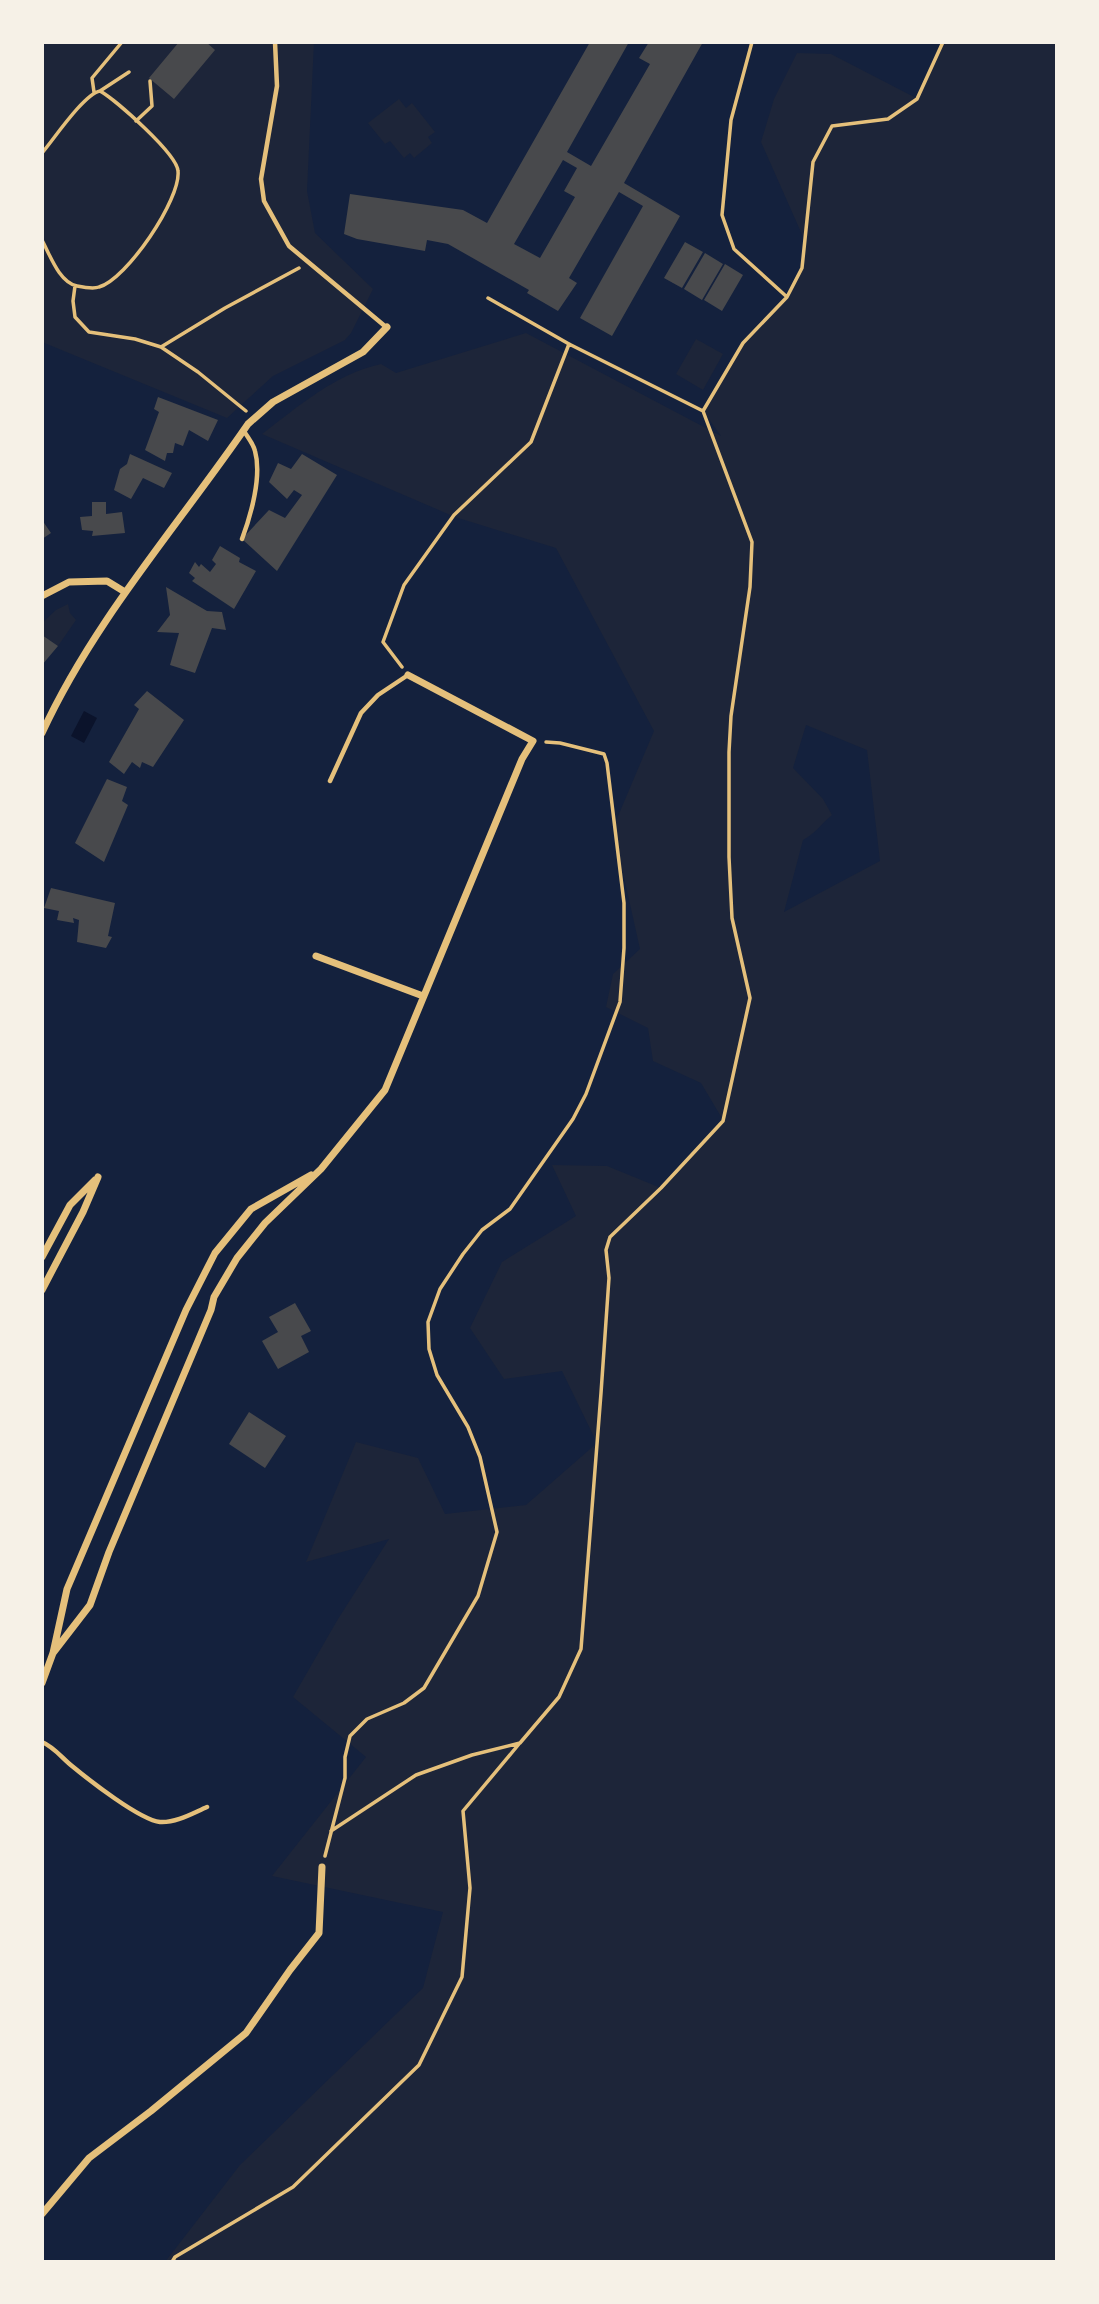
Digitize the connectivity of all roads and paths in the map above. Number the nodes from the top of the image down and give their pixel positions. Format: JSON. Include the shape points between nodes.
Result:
{"nodes":[{"id":1,"x":122,"y":42,"type":"edge"},
{"id":2,"x":275,"y":42,"type":"edge"},
{"id":3,"x":752,"y":42,"type":"edge"},
{"id":4,"x":943,"y":42,"type":"edge"},
{"id":5,"x":130,"y":72,"type":"dead end"},
{"id":6,"x":150,"y":81,"type":"dead end"},
{"id":7,"x":100,"y":92,"type":"junction"},
{"id":8,"x":94,"y":93,"type":"junction"},
{"id":9,"x":136,"y":121,"type":"junction"},
{"id":10,"x":42,"y":153,"type":"edge"},
{"id":11,"x":43,"y":243,"type":"edge"},
{"id":12,"x":283,"y":276,"type":"dead end"},
{"id":13,"x":75,"y":286,"type":"junction"},
{"id":14,"x":787,"y":296,"type":"junction"},
{"id":15,"x":488,"y":298,"type":"dead end"},
{"id":16,"x":387,"y":327,"type":"joint"},
{"id":17,"x":569,"y":344,"type":"junction"},
{"id":18,"x":161,"y":347,"type":"junction"},
{"id":19,"x":704,"y":411,"type":"junction"},
{"id":20,"x":255,"y":418,"type":"junction"},
{"id":21,"x":243,"y":431,"type":"junction"},
{"id":22,"x":242,"y":539,"type":"dead end"},
{"id":23,"x":125,"y":592,"type":"junction"},
{"id":24,"x":42,"y":596,"type":"edge"},
{"id":25,"x":408,"y":675,"type":"junction"},
{"id":26,"x":42,"y":733,"type":"edge"},
{"id":27,"x":533,"y":741,"type":"junction"},
{"id":28,"x":330,"y":781,"type":"dead end"},
{"id":29,"x":316,"y":956,"type":"dead end"},
{"id":30,"x":423,"y":996,"type":"junction"},
{"id":31,"x":321,"y":1170,"type":"junction"},
{"id":32,"x":42,"y":1258,"type":"edge"},
{"id":33,"x":42,"y":1290,"type":"edge"},
{"id":34,"x":53,"y":1653,"type":"junction"},
{"id":35,"x":42,"y":1683,"type":"edge"},
{"id":36,"x":42,"y":1742,"type":"edge"},
{"id":37,"x":520,"y":1743,"type":"junction"},
{"id":38,"x":207,"y":1807,"type":"dead end"},
{"id":39,"x":331,"y":1830,"type":"junction"},
{"id":40,"x":322,"y":1867,"type":"joint"},
{"id":41,"x":42,"y":2214,"type":"edge"},
{"id":42,"x":172,"y":2262,"type":"edge"}],
"edges":[{"from":1,"to":8,"type":"path","via":[[92,78]]},
{"from":2,"to":16,"type":"lane","via":[[278,86],[261,179],[264,201],[289,246]]},
{"from":3,"to":14,"type":"path","via":[[731,120],[722,215],[734,249]]},
{"from":4,"to":14,"type":"path","via":[[917,99],[888,119],[832,126],[813,162],[802,268]]},
{"from":5,"to":7,"type":"path"},
{"from":6,"to":9,"type":"path","via":[[152,106]]},
{"from":7,"to":8,"type":"path"},
{"from":7,"to":9,"type":"path"},
{"from":8,"to":10,"type":"path"},
{"from":9,"to":13,"type":"path","via":[[170,152],[178,181],[163,216],[136,256],[98,287]]},
{"from":11,"to":13,"type":"path","via":[[55,265]]},
{"from":12,"to":18,"type":"path"},
{"from":13,"to":18,"type":"path","via":[[75,317],[89,332]]},
{"from":14,"to":19,"type":"path","via":[[743,343]]},
{"from":15,"to":17,"type":"path"},
{"from":16,"to":20,"type":"street","via":[[363,352],[273,402]]},
{"from":17,"to":19,"type":"path"},
{"from":17,"to":25,"type":"path","via":[[531,442],[454,515],[404,584],[383,642]]},
{"from":18,"to":20,"type":"path"},
{"from":19,"to":37,"type":"path","via":[[752,542],[729,752],[732,918],[750,998],[723,1121],[611,1237],[606,1250],[601,1393],[581,1649],[559,1697]]},
{"from":20,"to":21,"type":"street"},
{"from":21,"to":22,"type":"lane","via":[[256,457],[254,501]]},
{"from":21,"to":23,"type":"street"},
{"from":23,"to":24,"type":"street","via":[[107,581],[69,582]]},
{"from":23,"to":26,"type":"street","via":[[61,691]]},
{"from":25,"to":27,"type":"street"},
{"from":25,"to":28,"type":"lane","via":[[361,713]]},
{"from":27,"to":30,"type":"street"},
{"from":27,"to":39,"type":"path","via":[[604,754],[624,903],[620,1002],[573,1119],[510,1209],[482,1230],[463,1254],[440,1289],[428,1322],[429,1349],[437,1375],[480,1457],[497,1532],[478,1596],[424,1688],[404,1703],[367,1719],[349,1736],[345,1778]]},
{"from":29,"to":30,"type":"street"},
{"from":30,"to":31,"type":"street","via":[[385,1090]]},
{"from":31,"to":34,"type":"street","via":[[265,1223],[214,1297],[90,1605]]},
{"from":31,"to":34,"type":"street","via":[[251,1209],[215,1253],[186,1310],[67,1589]]},
{"from":32,"to":33,"type":"street","via":[[70,1205],[98,1177]]},
{"from":34,"to":35,"type":"street"},
{"from":36,"to":38,"type":"lane","via":[[144,1817],[172,1821]]},
{"from":37,"to":39,"type":"path","via":[[416,1775]]},
{"from":37,"to":42,"type":"path","via":[[463,1811],[470,1888],[462,1977],[419,2065],[293,2187]]},
{"from":39,"to":40,"type":"path"},
{"from":40,"to":41,"type":"street","via":[[319,1933],[246,2033],[89,2158]]}]}
